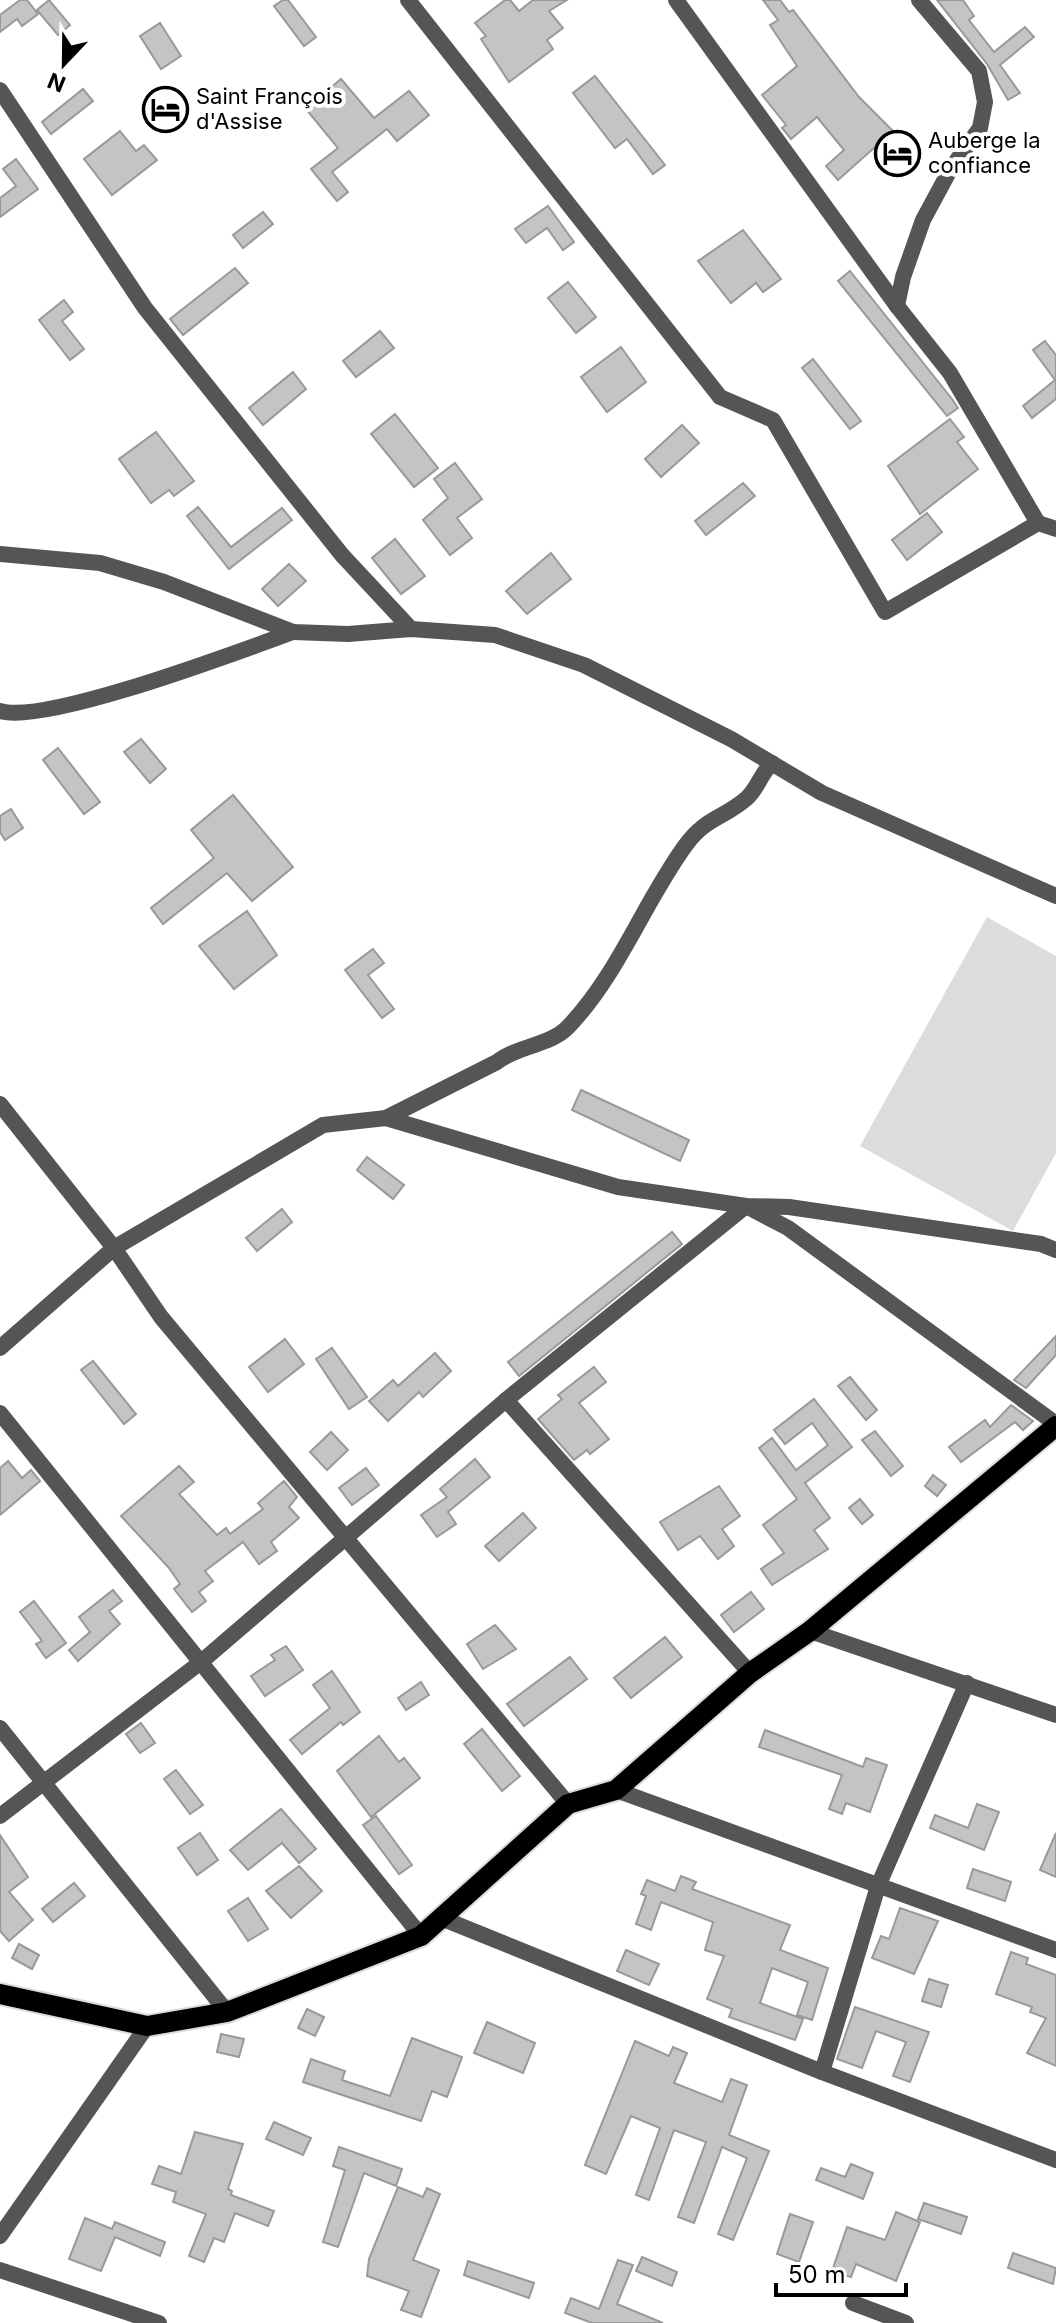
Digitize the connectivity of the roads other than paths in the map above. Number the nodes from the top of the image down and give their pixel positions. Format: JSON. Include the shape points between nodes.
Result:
{"nodes":[{"id":1,"x":408,"y":0,"type":"edge"},
{"id":2,"x":676,"y":0,"type":"edge"},
{"id":3,"x":919,"y":0,"type":"edge"},
{"id":4,"x":0,"y":90,"type":"edge"},
{"id":5,"x":897,"y":306,"type":"junction"},
{"id":6,"x":1038,"y":523,"type":"junction"},
{"id":7,"x":1056,"y":529,"type":"edge"},
{"id":8,"x":0,"y":554,"type":"edge"},
{"id":9,"x":411,"y":629,"type":"junction"},
{"id":10,"x":293,"y":632,"type":"junction"},
{"id":11,"x":0,"y":711,"type":"edge"},
{"id":12,"x":772,"y":763,"type":"junction"},
{"id":13,"x":1056,"y":896,"type":"edge"},
{"id":14,"x":0,"y":1104,"type":"edge"},
{"id":15,"x":386,"y":1118,"type":"junction"},
{"id":16,"x":746,"y":1206,"type":"junction"},
{"id":17,"x":114,"y":1248,"type":"junction"},
{"id":18,"x":1056,"y":1250,"type":"edge"},
{"id":19,"x":0,"y":1348,"type":"edge"},
{"id":20,"x":506,"y":1400,"type":"junction"},
{"id":21,"x":0,"y":1413,"type":"edge"},
{"id":22,"x":1056,"y":1425,"type":"edge"},
{"id":23,"x":343,"y":1539,"type":"junction"},
{"id":24,"x":810,"y":1631,"type":"junction"},
{"id":25,"x":201,"y":1662,"type":"junction"},
{"id":26,"x":750,"y":1673,"type":"junction"},
{"id":27,"x":967,"y":1683,"type":"junction"},
{"id":28,"x":1056,"y":1715,"type":"edge"},
{"id":29,"x":0,"y":1728,"type":"edge"},
{"id":30,"x":44,"y":1784,"type":"junction"},
{"id":31,"x":616,"y":1790,"type":"junction"},
{"id":32,"x":568,"y":1804,"type":"junction"},
{"id":33,"x":0,"y":1816,"type":"edge"},
{"id":34,"x":878,"y":1886,"type":"junction"},
{"id":35,"x":441,"y":1918,"type":"junction"},
{"id":36,"x":421,"y":1936,"type":"junction"},
{"id":37,"x":1056,"y":1950,"type":"edge"},
{"id":38,"x":0,"y":1994,"type":"edge"},
{"id":39,"x":227,"y":2012,"type":"junction"},
{"id":40,"x":147,"y":2026,"type":"junction"},
{"id":41,"x":822,"y":2072,"type":"junction"},
{"id":42,"x":1056,"y":2160,"type":"edge"},
{"id":43,"x":0,"y":2236,"type":"edge"},
{"id":44,"x":0,"y":2270,"type":"edge"},
{"id":45,"x":853,"y":2303,"type":"dead end"},
{"id":46,"x":159,"y":2323,"type":"edge"},
{"id":47,"x":906,"y":2323,"type":"edge"}],
"edges":[{"from":1,"to":6,"type":"street","via":[[720,397],[773,420],[885,612]]},
{"from":2,"to":5,"type":"street"},
{"from":3,"to":5,"type":"street","via":[[979,71],[985,102],[980,128],[923,220]]},
{"from":4,"to":9,"type":"street","via":[[145,308],[342,555]]},
{"from":5,"to":6,"type":"street","via":[[950,373]]},
{"from":6,"to":7,"type":"street"},
{"from":8,"to":10,"type":"street","via":[[100,563]]},
{"from":9,"to":10,"type":"street"},
{"from":9,"to":12,"type":"street","via":[[495,635],[584,665]]},
{"from":10,"to":11,"type":"street","via":[[122,690],[53,707]]},
{"from":12,"to":13,"type":"street","via":[[822,793]]},
{"from":12,"to":15,"type":"street","via":[[750,795],[709,819],[684,848],[649,900],[624,951],[566,1030],[510,1051]]},
{"from":14,"to":17,"type":"street"},
{"from":15,"to":16,"type":"street","via":[[618,1187]]},
{"from":15,"to":17,"type":"street","via":[[323,1125]]},
{"from":16,"to":18,"type":"street","via":[[906,1223]]},
{"from":16,"to":20,"type":"street"},
{"from":16,"to":22,"type":"street","via":[[788,1228]]},
{"from":17,"to":19,"type":"street"},
{"from":17,"to":23,"type":"street","via":[[161,1317]]},
{"from":20,"to":23,"type":"street"},
{"from":20,"to":26,"type":"street"},
{"from":21,"to":25,"type":"street"},
{"from":22,"to":24,"type":"main road"},
{"from":23,"to":25,"type":"street"},
{"from":23,"to":32,"type":"street"},
{"from":24,"to":26,"type":"main road"},
{"from":24,"to":27,"type":"street"},
{"from":25,"to":30,"type":"street"},
{"from":25,"to":36,"type":"street"},
{"from":26,"to":31,"type":"main road"},
{"from":27,"to":28,"type":"street"},
{"from":27,"to":34,"type":"street"},
{"from":29,"to":30,"type":"street"},
{"from":30,"to":33,"type":"street"},
{"from":30,"to":39,"type":"street"},
{"from":31,"to":32,"type":"main road"},
{"from":31,"to":34,"type":"street"},
{"from":32,"to":35,"type":"main road"},
{"from":34,"to":37,"type":"street"},
{"from":34,"to":41,"type":"street"},
{"from":35,"to":36,"type":"main road"},
{"from":35,"to":41,"type":"street"},
{"from":36,"to":39,"type":"main road"},
{"from":38,"to":40,"type":"main road"},
{"from":39,"to":40,"type":"main road"},
{"from":40,"to":43,"type":"street"},
{"from":41,"to":42,"type":"street"},
{"from":44,"to":46,"type":"street"},
{"from":45,"to":47,"type":"street"}]}
